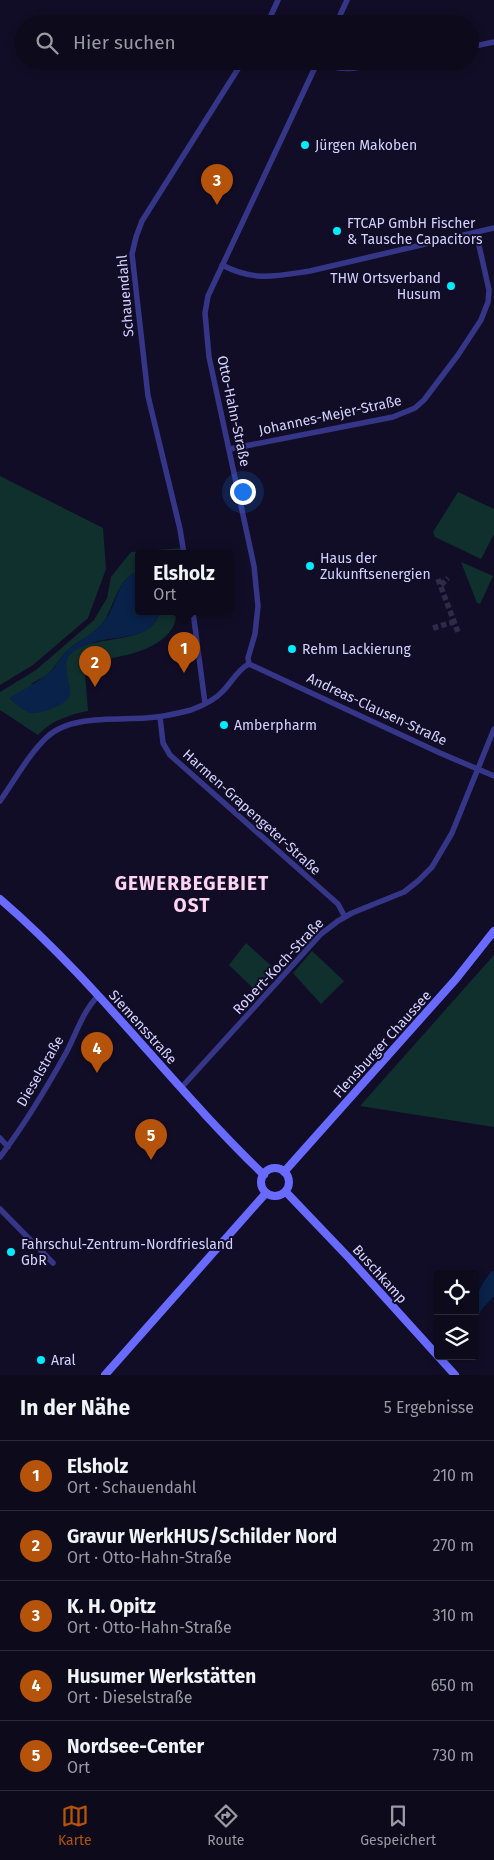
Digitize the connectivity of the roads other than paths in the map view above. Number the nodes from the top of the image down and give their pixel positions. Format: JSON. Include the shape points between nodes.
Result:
{"nodes":[{"id":1,"x":278,"y":0,"type":"edge"},
{"id":2,"x":347,"y":0,"type":"edge"},
{"id":3,"x":271,"y":15,"type":"edge"},
{"id":4,"x":340,"y":15,"type":"edge"},
{"id":5,"x":494,"y":42,"type":"edge"},
{"id":6,"x":479,"y":45,"type":"edge"},
{"id":7,"x":237,"y":70,"type":"edge"},
{"id":8,"x":314,"y":70,"type":"edge"},
{"id":9,"x":494,"y":228,"type":"edge"},
{"id":10,"x":476,"y":232,"type":"junction"},
{"id":11,"x":222,"y":265,"type":"junction"},
{"id":12,"x":230,"y":449,"type":"junction"},
{"id":13,"x":183,"y":550,"type":"edge"},
{"id":14,"x":193,"y":615,"type":"edge"},
{"id":15,"x":249,"y":664,"type":"junction"},
{"id":16,"x":205,"y":703,"type":"junction"},
{"id":17,"x":160,"y":717,"type":"junction"},
{"id":18,"x":494,"y":729,"type":"edge"},
{"id":19,"x":478,"y":770,"type":"junction"},
{"id":20,"x":494,"y":776,"type":"edge"},
{"id":21,"x":0,"y":801,"type":"edge"},
{"id":22,"x":0,"y":899,"type":"edge"},
{"id":23,"x":344,"y":917,"type":"junction"},
{"id":24,"x":494,"y":931,"type":"edge"},
{"id":25,"x":98,"y":996,"type":"junction"},
{"id":26,"x":181,"y":1088,"type":"junction"},
{"id":27,"x":0,"y":1138,"type":"edge"},
{"id":28,"x":8,"y":1147,"type":"junction"},
{"id":29,"x":0,"y":1157,"type":"edge"},
{"id":30,"x":284,"y":1172,"type":"junction"},
{"id":31,"x":264,"y":1175,"type":"junction"},
{"id":32,"x":286,"y":1192,"type":"junction"},
{"id":33,"x":266,"y":1193,"type":"junction"},
{"id":34,"x":0,"y":1209,"type":"edge"},
{"id":35,"x":53,"y":1264,"type":"dead end"},
{"id":36,"x":105,"y":1375,"type":"edge"},
{"id":37,"x":454,"y":1375,"type":"edge"}],
"edges":[{"from":1,"to":3,"type":"street"},
{"from":2,"to":4,"type":"street"},
{"from":5,"to":6,"type":"street"},
{"from":7,"to":13,"type":"street","name":"Schauendahl","via":[[142,221],[132,254],[148,396]]},
{"from":8,"to":11,"type":"street","name":"Otto-Hahn-Straße"},
{"from":9,"to":10,"type":"street"},
{"from":10,"to":11,"type":"street","via":[[289,274],[251,277]]},
{"from":10,"to":12,"type":"street","name":"Johannes-Mejer-Straße","via":[[490,290],[486,309],[458,355],[415,408],[393,417]]},
{"from":11,"to":12,"type":"street","name":"Otto-Hahn-Straße","via":[[208,296],[205,313],[209,357]]},
{"from":12,"to":15,"type":"street","name":"Otto-Hahn-Straße","via":[[254,566],[258,606]]},
{"from":14,"to":16,"type":"street"},
{"from":15,"to":16,"type":"street","via":[[222,692]]},
{"from":15,"to":19,"type":"street","name":"Andreas-Clausen-Straße"},
{"from":16,"to":17,"type":"street"},
{"from":17,"to":21,"type":"street","via":[[91,720],[68,725],[48,735]]},
{"from":17,"to":23,"type":"street","name":"Harmen-Grapengeter-Straße","via":[[163,743],[170,755],[338,904]]},
{"from":18,"to":19,"type":"street","name":"Robert-Koch-Straße"},
{"from":19,"to":20,"type":"street","name":"Andreas-Clausen-Straße"},
{"from":19,"to":23,"type":"street","name":"Robert-Koch-Straße","via":[[452,833],[432,867],[404,892]]},
{"from":22,"to":25,"type":"main road","name":"Siemensstraße"},
{"from":23,"to":26,"type":"street","name":"Robert-Koch-Straße","via":[[313,942]]},
{"from":24,"to":30,"type":"main road","name":"Flensburger Chaussee","via":[[456,979]]},
{"from":25,"to":26,"type":"main road","name":"Siemensstraße"},
{"from":25,"to":28,"type":"street","name":"Dieselstraße","via":[[90,1005],[42,1095]]},
{"from":26,"to":31,"type":"main road","name":"Siemensstraße"},
{"from":27,"to":28,"type":"street"},
{"from":28,"to":29,"type":"street","name":"Dieselstraße"},
{"from":30,"to":31,"type":"main road","via":[[274,1168]]},
{"from":30,"to":32,"type":"main road","via":[[289,1180]]},
{"from":31,"to":33,"type":"main road","via":[[262,1183]]},
{"from":32,"to":33,"type":"main road","via":[[277,1196]]},
{"from":32,"to":37,"type":"main road","name":"Buschkamp"},
{"from":33,"to":36,"type":"main road"},
{"from":34,"to":35,"type":"street"}]}
